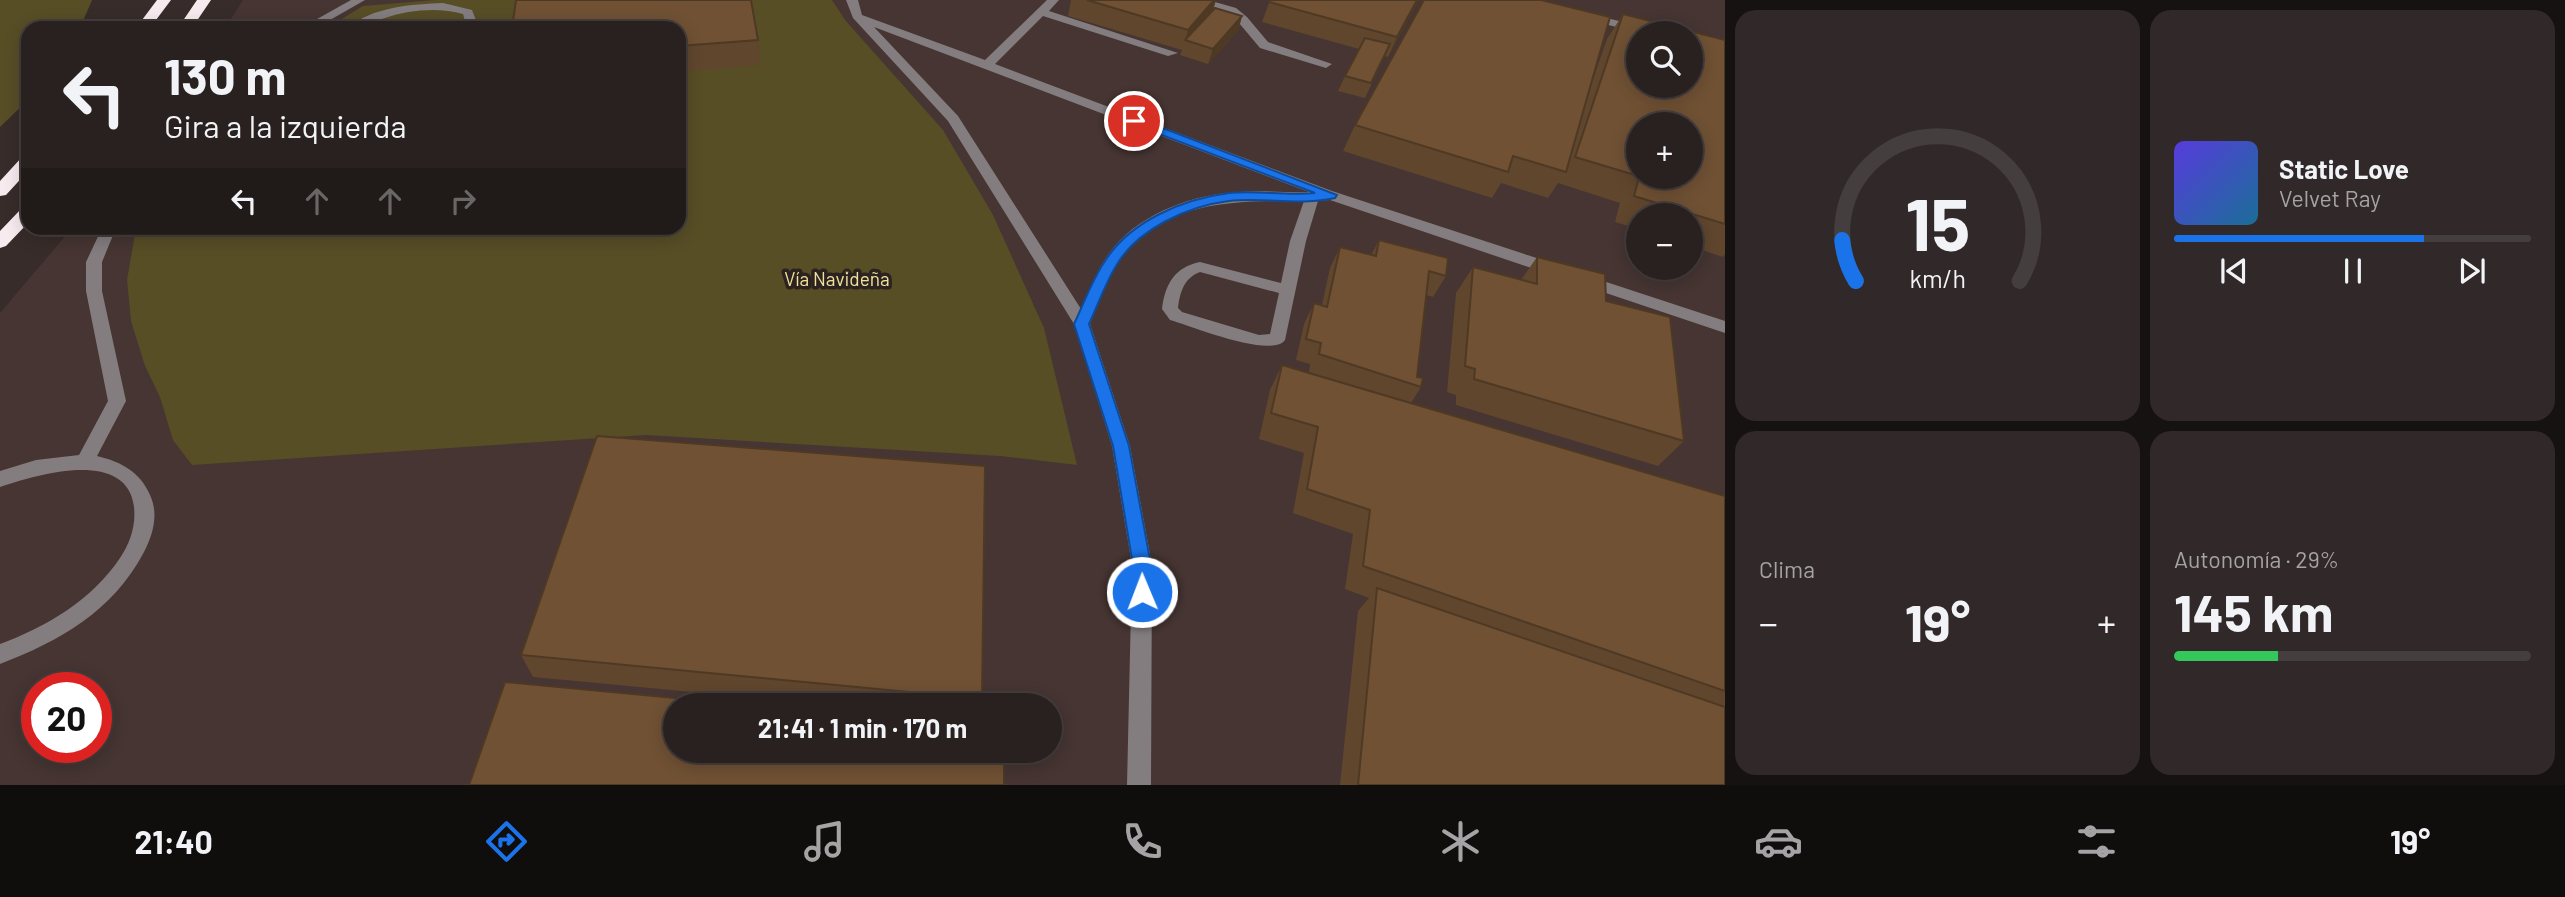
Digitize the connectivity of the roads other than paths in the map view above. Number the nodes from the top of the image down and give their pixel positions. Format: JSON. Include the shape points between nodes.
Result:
{"nodes":[{"id":1,"x":164,"y":0,"type":"edge"},
{"id":2,"x":204,"y":0,"type":"edge"},
{"id":3,"x":359,"y":0,"type":"edge"},
{"id":4,"x":1053,"y":0,"type":"edge"},
{"id":5,"x":1191,"y":0,"type":"edge"},
{"id":6,"x":855,"y":8,"type":"edge"},
{"id":7,"x":1041,"y":12,"type":"junction"},
{"id":8,"x":1576,"y":13,"type":"edge"},
{"id":9,"x":148,"y":21,"type":"edge"},
{"id":10,"x":190,"y":21,"type":"edge"},
{"id":11,"x":320,"y":21,"type":"edge"},
{"id":12,"x":366,"y":21,"type":"edge"},
{"id":13,"x":471,"y":21,"type":"edge"},
{"id":14,"x":1626,"y":26,"type":"edge"},
{"id":15,"x":1172,"y":52,"type":"edge"},
{"id":16,"x":1326,"y":64,"type":"dead end"},
{"id":17,"x":987,"y":65,"type":"junction"},
{"id":18,"x":21,"y":168,"type":"edge"},
{"id":19,"x":0,"y":191,"type":"edge"},
{"id":20,"x":1331,"y":195,"type":"junction"},
{"id":21,"x":1312,"y":198,"type":"junction"},
{"id":22,"x":21,"y":220,"type":"edge"},
{"id":23,"x":105,"y":235,"type":"edge"},
{"id":24,"x":0,"y":242,"type":"edge"},
{"id":25,"x":1287,"y":290,"type":"junction"},
{"id":26,"x":1082,"y":324,"type":"junction"},
{"id":27,"x":1725,"y":327,"type":"edge"},
{"id":28,"x":85,"y":462,"type":"junction"},
{"id":29,"x":0,"y":479,"type":"edge"},
{"id":30,"x":0,"y":654,"type":"edge"},
{"id":31,"x":1139,"y":785,"type":"edge"}],
"edges":[{"from":1,"to":9,"type":"highway"},
{"from":2,"to":10,"type":"highway"},
{"from":3,"to":11,"type":"lane"},
{"from":4,"to":7,"type":"lane"},
{"from":5,"to":16,"type":"lane","via":[[1230,9],[1264,46]]},
{"from":6,"to":17,"type":"lane"},
{"from":6,"to":26,"type":"lane","via":[[953,119]]},
{"from":7,"to":15,"type":"lane"},
{"from":7,"to":17,"type":"lane"},
{"from":8,"to":14,"type":"lane"},
{"from":12,"to":13,"type":"lane","via":[[382,12],[442,6],[461,7]]},
{"from":17,"to":20,"type":"lane"},
{"from":18,"to":19,"type":"highway"},
{"from":20,"to":21,"type":"lane"},
{"from":20,"to":27,"type":"lane"},
{"from":21,"to":25,"type":"lane"},
{"from":21,"to":26,"type":"lane","via":[[1229,197],[1187,206],[1154,223],[1126,242],[1110,263]]},
{"from":22,"to":24,"type":"highway"},
{"from":23,"to":28,"type":"lane","via":[[94,262],[94,291],[117,401]]},
{"from":25,"to":25,"type":"lane","via":[[1277,340],[1259,341],[1175,316],[1170,309],[1182,273],[1189,268]]},
{"from":26,"to":31,"type":"lane","via":[[1121,446],[1142,565]]},
{"from":28,"to":29,"type":"lane","via":[[47,464]]},
{"from":28,"to":30,"type":"lane","via":[[117,469],[138,486],[146,512],[139,543],[116,579],[80,613],[34,642]]}]}
